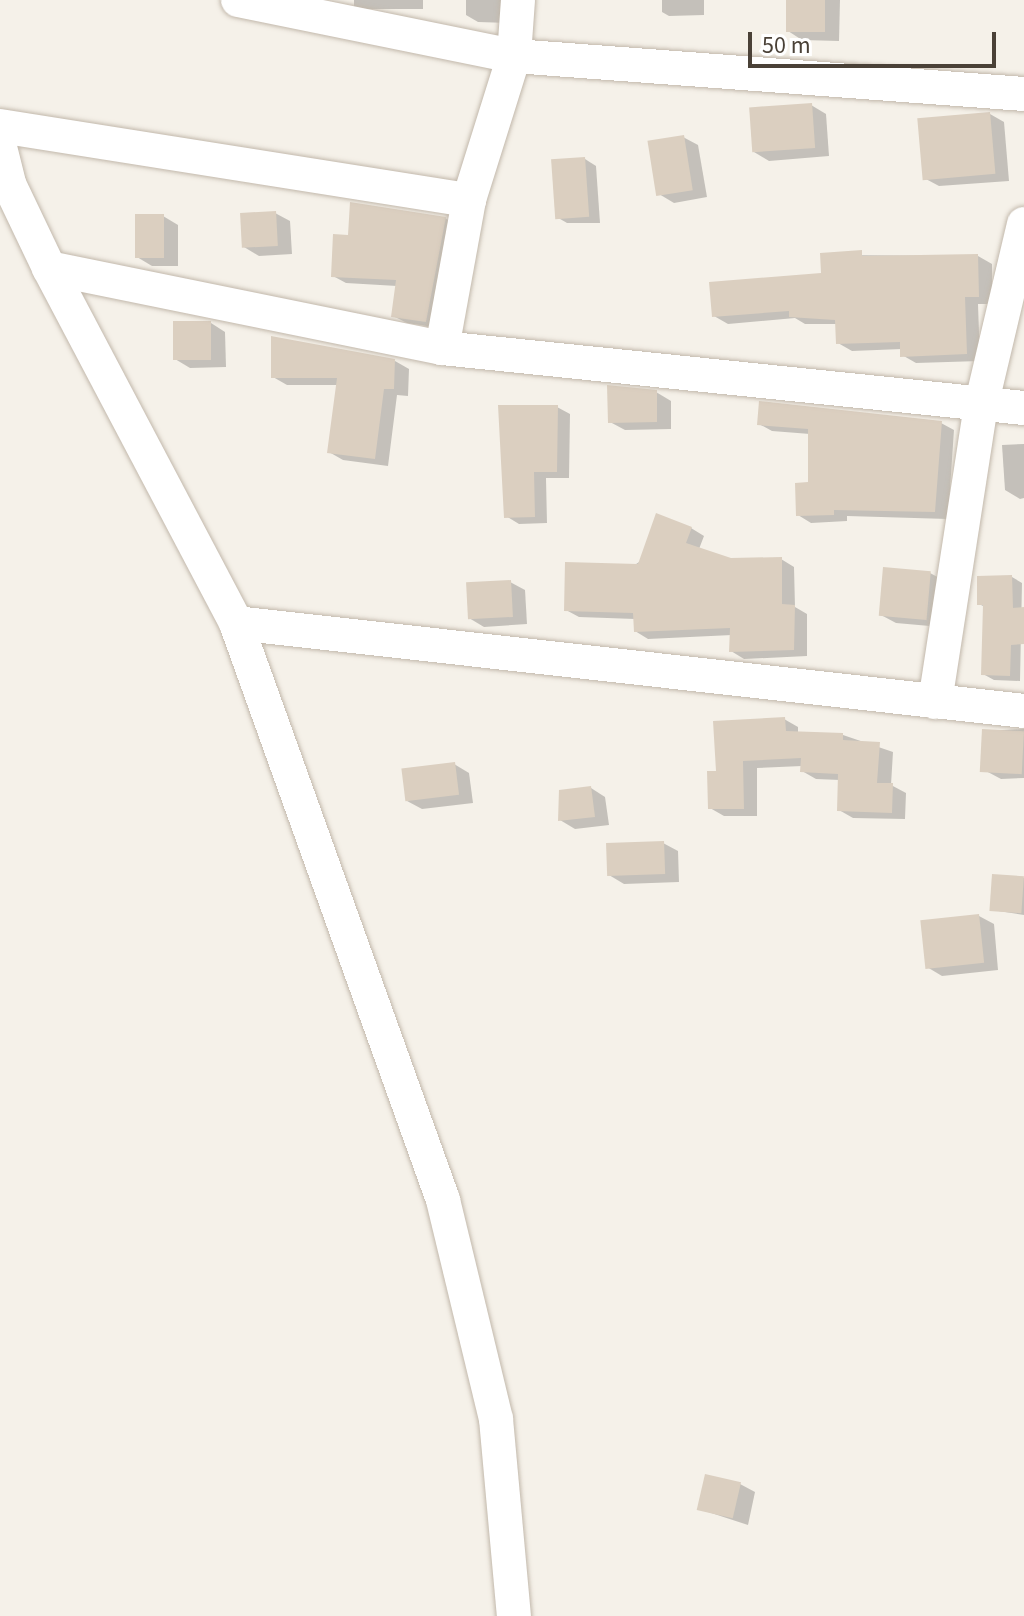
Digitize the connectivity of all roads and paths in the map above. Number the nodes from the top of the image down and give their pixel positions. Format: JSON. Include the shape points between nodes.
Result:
{"nodes":[{"id":1,"x":238,"y":0,"type":"edge"},
{"id":2,"x":518,"y":0,"type":"edge"},
{"id":3,"x":514,"y":56,"type":"junction"},
{"id":4,"x":1024,"y":94,"type":"edge"},
{"id":5,"x":0,"y":126,"type":"edge"},
{"id":6,"x":0,"y":147,"type":"edge"},
{"id":7,"x":469,"y":200,"type":"junction"},
{"id":8,"x":1024,"y":224,"type":"edge"},
{"id":9,"x":49,"y":268,"type":"junction"},
{"id":10,"x":442,"y":348,"type":"junction"},
{"id":11,"x":981,"y":406,"type":"junction"},
{"id":12,"x":1024,"y":408,"type":"edge"},
{"id":13,"x":236,"y":623,"type":"junction"},
{"id":14,"x":935,"y":702,"type":"junction"},
{"id":15,"x":1024,"y":711,"type":"edge"},
{"id":16,"x":514,"y":1616,"type":"edge"}],
"edges":[{"from":1,"to":3,"type":"street"},
{"from":2,"to":3,"type":"street"},
{"from":3,"to":4,"type":"street"},
{"from":3,"to":7,"type":"street"},
{"from":5,"to":7,"type":"street"},
{"from":6,"to":9,"type":"street","via":[[9,184]]},
{"from":7,"to":10,"type":"street"},
{"from":8,"to":11,"type":"street"},
{"from":9,"to":10,"type":"street"},
{"from":9,"to":13,"type":"street"},
{"from":10,"to":11,"type":"street"},
{"from":11,"to":12,"type":"street"},
{"from":11,"to":14,"type":"street"},
{"from":13,"to":14,"type":"street"},
{"from":13,"to":16,"type":"street","via":[[443,1200],[496,1419]]},
{"from":14,"to":15,"type":"street"}]}
